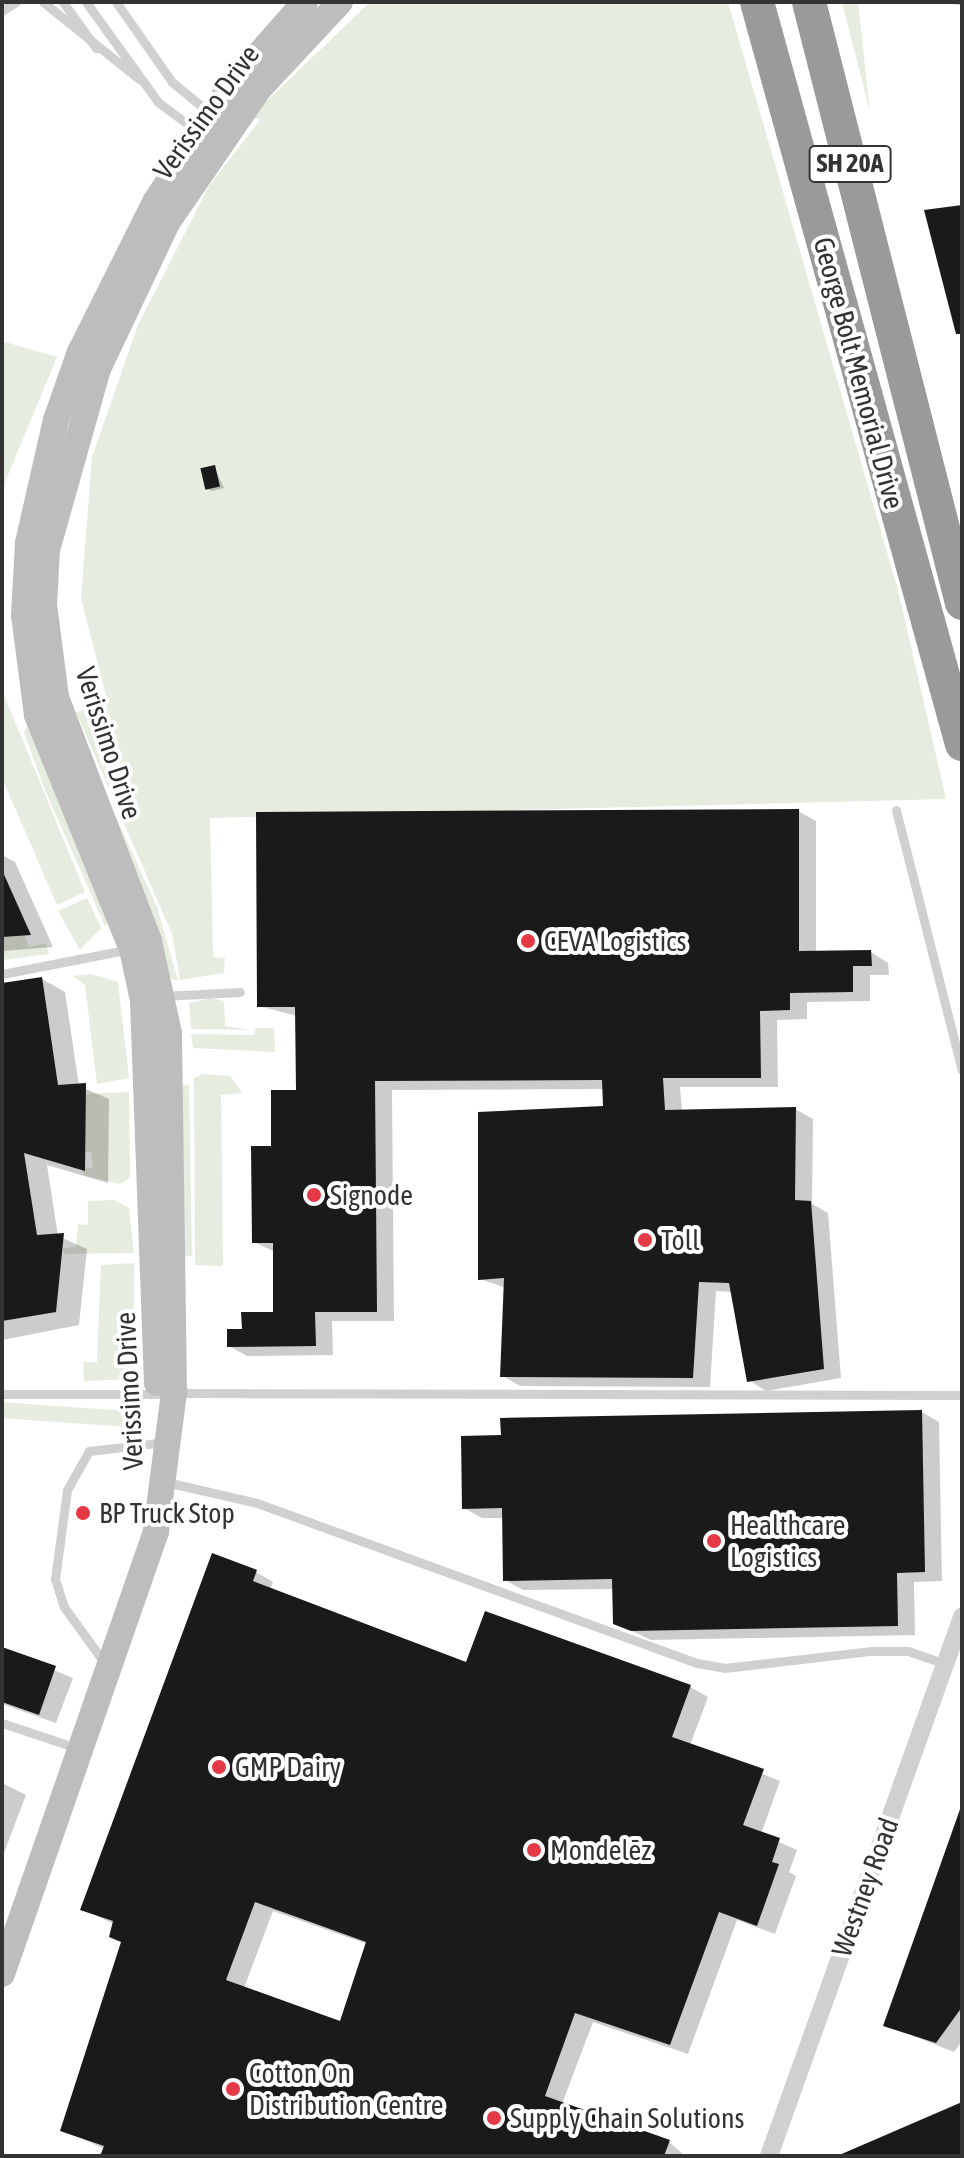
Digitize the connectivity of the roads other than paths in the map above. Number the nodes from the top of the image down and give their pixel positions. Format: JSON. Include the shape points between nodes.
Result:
{"nodes":[{"id":1,"x":16,"y":2,"type":"edge"},
{"id":2,"x":43,"y":2,"type":"edge"},
{"id":3,"x":63,"y":2,"type":"edge"},
{"id":4,"x":86,"y":2,"type":"edge"},
{"id":5,"x":305,"y":2,"type":"edge"},
{"id":6,"x":340,"y":2,"type":"edge"},
{"id":7,"x":757,"y":2,"type":"edge"},
{"id":8,"x":809,"y":2,"type":"edge"},
{"id":9,"x":117,"y":4,"type":"edge"},
{"id":10,"x":2,"y":11,"type":"edge"},
{"id":11,"x":100,"y":55,"type":"junction"},
{"id":12,"x":145,"y":84,"type":"junction"},
{"id":13,"x":214,"y":129,"type":"junction"},
{"id":14,"x":962,"y":603,"type":"edge"},
{"id":15,"x":962,"y":744,"type":"edge"},
{"id":16,"x":896,"y":810,"type":"dead end"},
{"id":17,"x":140,"y":945,"type":"junction"},
{"id":18,"x":2,"y":974,"type":"edge"},
{"id":19,"x":240,"y":992,"type":"dead end"},
{"id":20,"x":162,"y":996,"type":"junction"},
{"id":21,"x":962,"y":1070,"type":"edge"},
{"id":22,"x":2,"y":1394,"type":"edge"},
{"id":23,"x":166,"y":1394,"type":"junction"},
{"id":24,"x":962,"y":1395,"type":"edge"},
{"id":25,"x":166,"y":1442,"type":"junction"},
{"id":26,"x":166,"y":1482,"type":"junction"},
{"id":27,"x":962,"y":1617,"type":"edge"},
{"id":28,"x":945,"y":1664,"type":"junction"},
{"id":29,"x":109,"y":1669,"type":"junction"},
{"id":30,"x":2,"y":1723,"type":"edge"},
{"id":31,"x":80,"y":1749,"type":"junction"},
{"id":32,"x":4,"y":1963,"type":"edge"},
{"id":33,"x":769,"y":2156,"type":"edge"}],
"edges":[{"from":1,"to":10,"type":"lane"},
{"from":2,"to":11,"type":"lane"},
{"from":3,"to":11,"type":"lane"},
{"from":4,"to":12,"type":"lane"},
{"from":5,"to":13,"type":"street","name":"Verissimo Drive"},
{"from":6,"to":13,"type":"street","name":"Verissimo Drive"},
{"from":7,"to":15,"type":"highway","name":"George Bolt Memorial Drive","number":"SH 20A"},
{"from":8,"to":14,"type":"highway","name":"George Bolt Memorial Drive","number":"SH 20A"},
{"from":9,"to":13,"type":"lane","via":[[172,82]]},
{"from":11,"to":12,"type":"lane"},
{"from":12,"to":13,"type":"lane"},
{"from":13,"to":17,"type":"street","name":"Verissimo Drive","via":[[80,352],[28,543],[24,626],[37,715]]},
{"from":16,"to":21,"type":"lane"},
{"from":17,"to":18,"type":"lane"},
{"from":17,"to":20,"type":"street","name":"Verissimo Drive"},
{"from":17,"to":23,"type":"street","name":"Verissimo Drive"},
{"from":19,"to":20,"type":"lane"},
{"from":20,"to":23,"type":"street","name":"Verissimo Drive","via":[[172,1092]]},
{"from":22,"to":23,"type":"lane"},
{"from":23,"to":24,"type":"lane"},
{"from":23,"to":25,"type":"street","name":"Verissimo Drive"},
{"from":25,"to":26,"type":"street","name":"Verissimo Drive"},
{"from":25,"to":29,"type":"lane","via":[[89,1451],[67,1490],[55,1579],[64,1607]]},
{"from":26,"to":28,"type":"lane","via":[[257,1503],[697,1663],[724,1668],[908,1651]]},
{"from":26,"to":29,"type":"street","name":"Verissimo Drive"},
{"from":27,"to":28,"type":"street","name":"Westney Road"},
{"from":28,"to":33,"type":"street","name":"Westney Road"},
{"from":29,"to":31,"type":"street","name":"Verissimo Drive"},
{"from":30,"to":31,"type":"lane"},
{"from":31,"to":32,"type":"street","name":"Verissimo Drive"}]}
